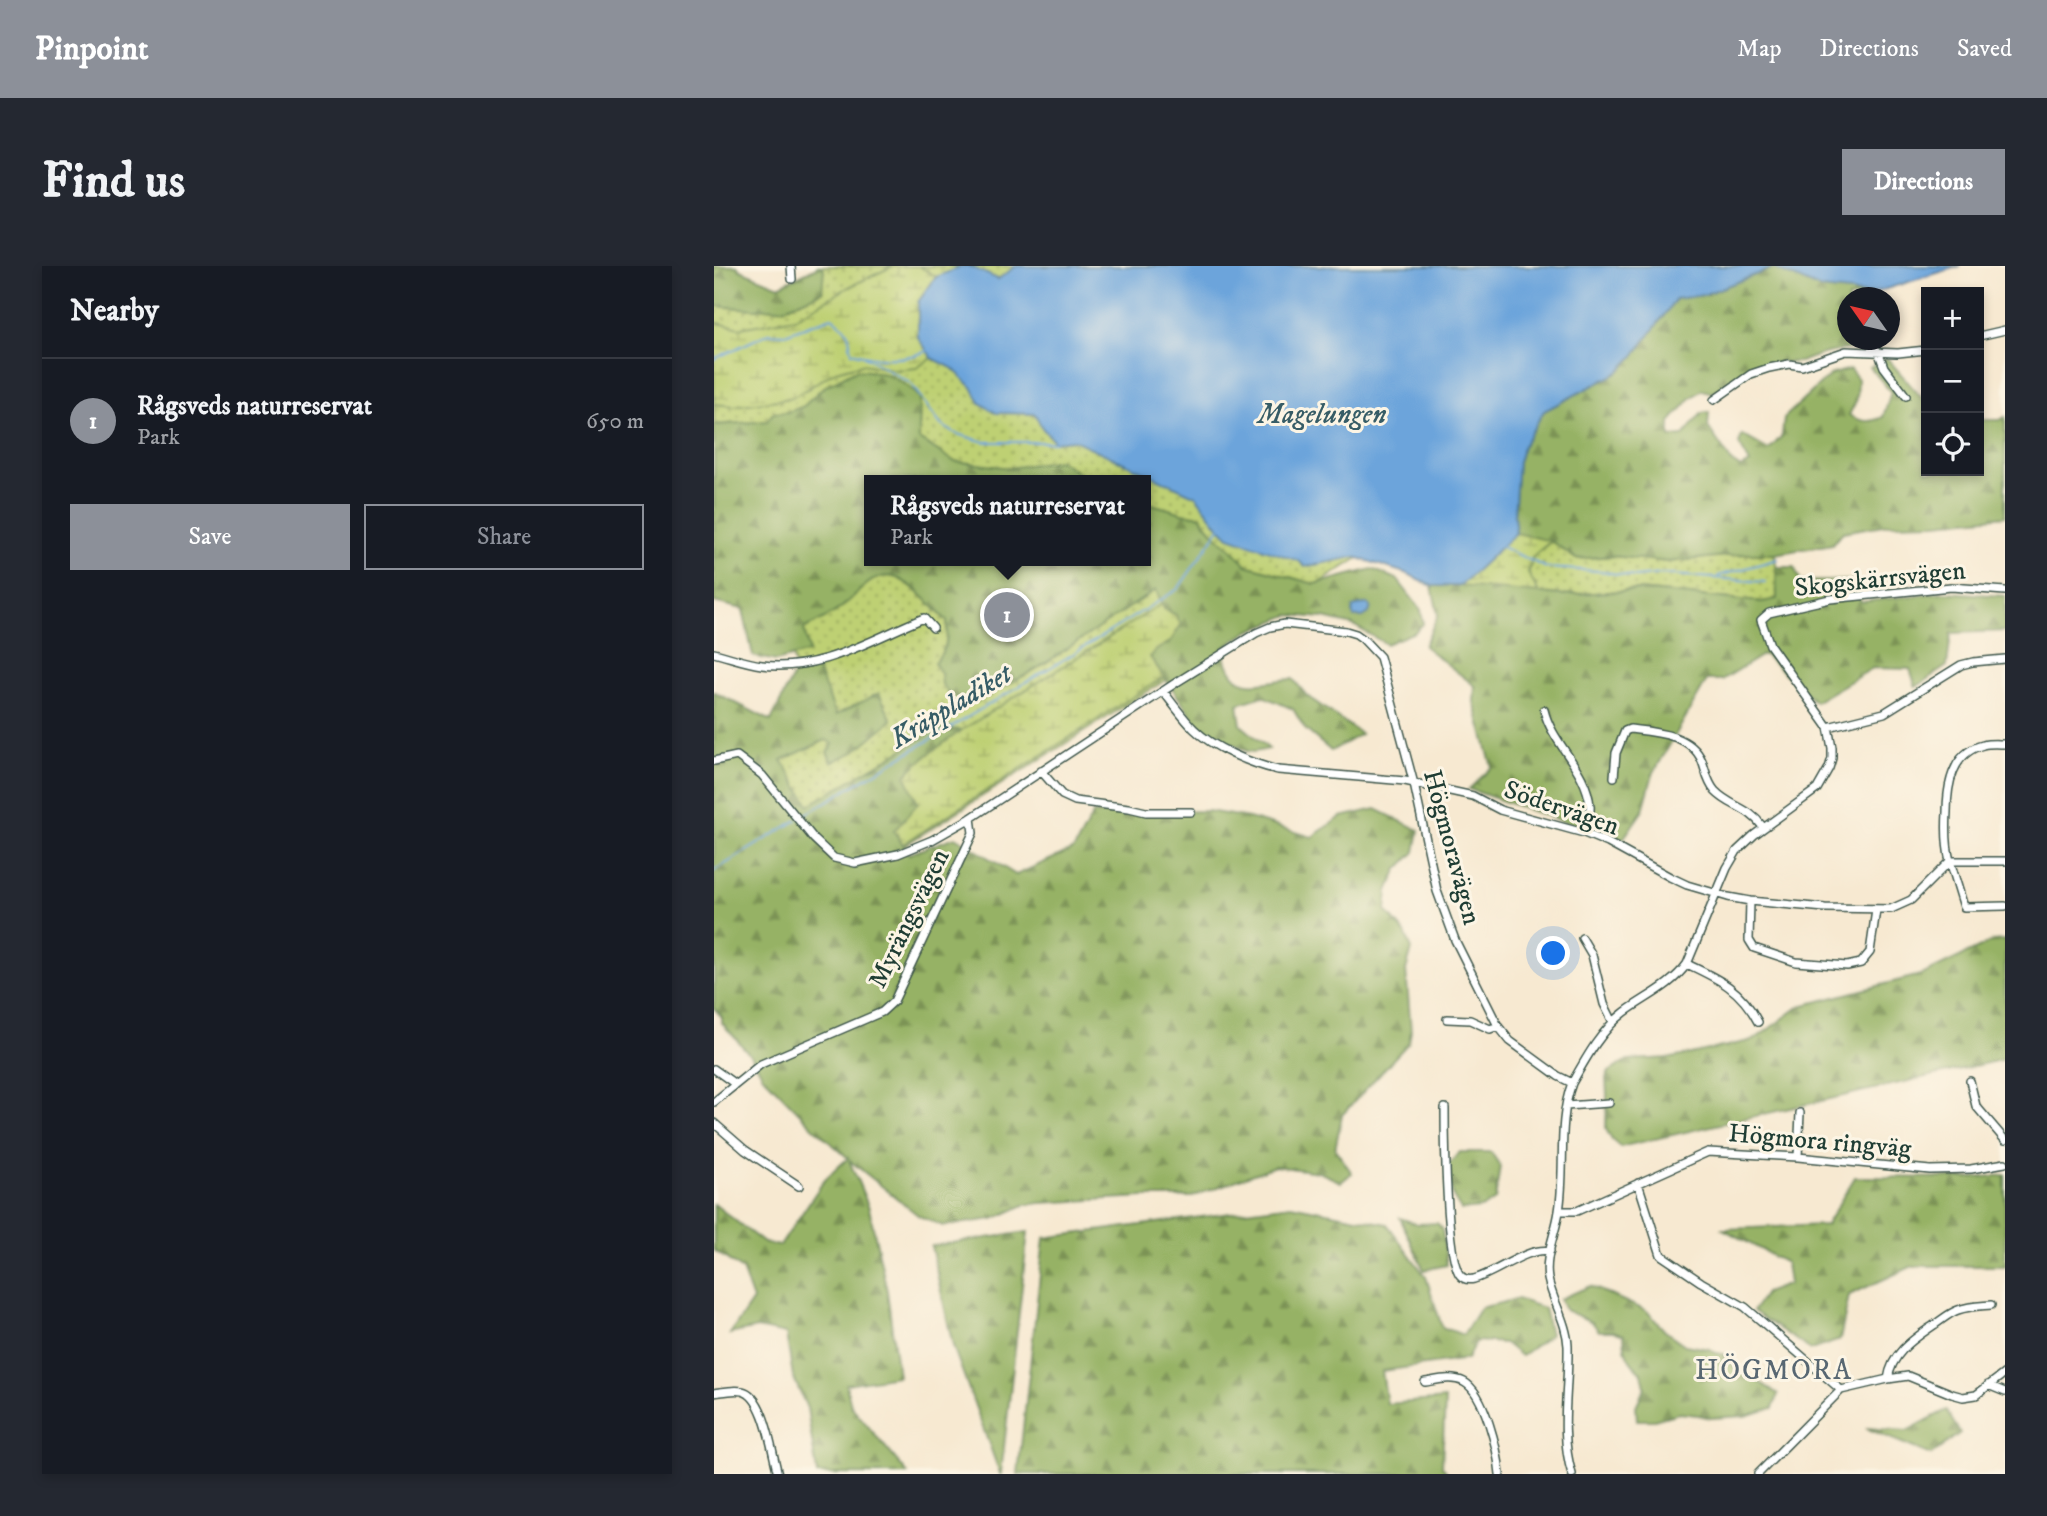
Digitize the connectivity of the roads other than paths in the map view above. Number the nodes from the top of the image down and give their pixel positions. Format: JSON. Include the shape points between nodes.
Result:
{"nodes":[{"id":1,"x":791,"y":266,"type":"edge"},
{"id":2,"x":792,"y":279,"type":"dead end"},
{"id":3,"x":2005,"y":330,"type":"edge"},
{"id":4,"x":1984,"y":335,"type":"edge"},
{"id":5,"x":1878,"y":351,"type":"junction"},
{"id":6,"x":1921,"y":351,"type":"edge"},
{"id":7,"x":1906,"y":396,"type":"dead end"},
{"id":8,"x":1714,"y":400,"type":"dead end"},
{"id":9,"x":2005,"y":591,"type":"edge"},
{"id":10,"x":933,"y":628,"type":"dead end"},
{"id":11,"x":714,"y":653,"type":"edge"},
{"id":12,"x":2005,"y":659,"type":"edge"},
{"id":13,"x":1163,"y":691,"type":"junction"},
{"id":14,"x":1544,"y":710,"type":"dead end"},
{"id":15,"x":1828,"y":727,"type":"junction"},
{"id":16,"x":2005,"y":744,"type":"edge"},
{"id":17,"x":714,"y":761,"type":"edge"},
{"id":18,"x":1041,"y":771,"type":"junction"},
{"id":19,"x":1614,"y":776,"type":"dead end"},
{"id":20,"x":1414,"y":784,"type":"junction"},
{"id":21,"x":1191,"y":811,"type":"dead end"},
{"id":22,"x":971,"y":818,"type":"junction"},
{"id":23,"x":1763,"y":827,"type":"junction"},
{"id":24,"x":1584,"y":834,"type":"junction"},
{"id":25,"x":1950,"y":861,"type":"junction"},
{"id":26,"x":2005,"y":861,"type":"edge"},
{"id":27,"x":1715,"y":893,"type":"junction"},
{"id":28,"x":1750,"y":901,"type":"junction"},
{"id":29,"x":2005,"y":906,"type":"edge"},
{"id":30,"x":1876,"y":910,"type":"junction"},
{"id":31,"x":1582,"y":938,"type":"dead end"},
{"id":32,"x":1687,"y":964,"type":"junction"},
{"id":33,"x":1447,"y":1019,"type":"dead end"},
{"id":34,"x":1613,"y":1022,"type":"junction"},
{"id":35,"x":1758,"y":1022,"type":"dead end"},
{"id":36,"x":1498,"y":1026,"type":"junction"},
{"id":37,"x":714,"y":1069,"type":"edge"},
{"id":38,"x":1970,"y":1081,"type":"dead end"},
{"id":39,"x":1572,"y":1083,"type":"junction"},
{"id":40,"x":735,"y":1084,"type":"junction"},
{"id":41,"x":715,"y":1100,"type":"edge"},
{"id":42,"x":1609,"y":1103,"type":"dead end"},
{"id":43,"x":1566,"y":1106,"type":"junction"},
{"id":44,"x":1445,"y":1108,"type":"dead end"},
{"id":45,"x":1800,"y":1113,"type":"dead end"},
{"id":46,"x":714,"y":1123,"type":"edge"},
{"id":47,"x":2005,"y":1140,"type":"edge"},
{"id":48,"x":1798,"y":1157,"type":"junction"},
{"id":49,"x":2005,"y":1163,"type":"edge"},
{"id":50,"x":1638,"y":1183,"type":"junction"},
{"id":51,"x":799,"y":1186,"type":"dead end"},
{"id":52,"x":1559,"y":1211,"type":"junction"},
{"id":53,"x":1550,"y":1251,"type":"junction"},
{"id":54,"x":1992,"y":1305,"type":"dead end"},
{"id":55,"x":2005,"y":1373,"type":"edge"},
{"id":56,"x":1888,"y":1379,"type":"junction"},
{"id":57,"x":1426,"y":1382,"type":"dead end"},
{"id":58,"x":1988,"y":1385,"type":"junction"},
{"id":59,"x":1841,"y":1390,"type":"junction"},
{"id":60,"x":2005,"y":1392,"type":"edge"},
{"id":61,"x":714,"y":1393,"type":"edge"},
{"id":62,"x":778,"y":1474,"type":"edge"},
{"id":63,"x":1500,"y":1474,"type":"edge"},
{"id":64,"x":1572,"y":1474,"type":"edge"},
{"id":65,"x":1758,"y":1474,"type":"edge"}],
"edges":[{"from":1,"to":2,"type":"street"},
{"from":3,"to":4,"type":"street"},
{"from":5,"to":6,"type":"street"},
{"from":5,"to":7,"type":"street"},
{"from":5,"to":8,"type":"street","via":[[1846,351],[1802,366],[1769,368],[1751,374]]},
{"from":9,"to":15,"type":"street","name":"Skogskärrsvägen","via":[[1951,587],[1830,599],[1769,613],[1761,620],[1770,645]]},
{"from":10,"to":11,"type":"street","via":[[924,618],[845,654],[792,666],[761,665]]},
{"from":12,"to":15,"type":"street","via":[[1961,665],[1884,713]]},
{"from":13,"to":18,"type":"street","name":"Högmoravägen"},
{"from":13,"to":20,"type":"street","name":"Södervägen","via":[[1201,736],[1263,767]]},
{"from":13,"to":20,"type":"street","name":"Högmoravägen","via":[[1270,627],[1285,624],[1356,634],[1380,657]]},
{"from":14,"to":24,"type":"street","via":[[1587,791],[1590,814]]},
{"from":15,"to":23,"type":"street","via":[[1832,758],[1824,779],[1817,789]]},
{"from":16,"to":25,"type":"street","via":[[1974,749],[1952,772],[1947,794]]},
{"from":17,"to":22,"type":"street","name":"Högmoravägen","via":[[737,756],[761,775],[834,858],[855,863],[898,854]]},
{"from":18,"to":21,"type":"street","via":[[1062,795],[1075,801],[1146,813]]},
{"from":18,"to":22,"type":"street","name":"Högmoravägen"},
{"from":19,"to":23,"type":"street","via":[[1616,753],[1625,731],[1678,737],[1697,751],[1717,793],[1751,812]]},
{"from":20,"to":24,"type":"street","name":"Södervägen","via":[[1473,796],[1500,810]]},
{"from":20,"to":36,"type":"street","name":"Högmoravägen","via":[[1445,915]]},
{"from":22,"to":40,"type":"street","name":"Myrängsvägen","via":[[973,833],[894,1001],[882,1012],[761,1064]]},
{"from":23,"to":27,"type":"street","via":[[1737,851]]},
{"from":24,"to":27,"type":"street","name":"Södervägen","via":[[1670,877]]},
{"from":25,"to":26,"type":"street"},
{"from":25,"to":29,"type":"street","via":[[1964,906]]},
{"from":25,"to":30,"type":"street","name":"Södervägen","via":[[1910,900]]},
{"from":27,"to":28,"type":"street","name":"Södervägen"},
{"from":27,"to":32,"type":"street"},
{"from":28,"to":30,"type":"street","name":"Södervägen"},
{"from":28,"to":30,"type":"street","via":[[1749,940],[1754,948],[1796,962],[1847,966],[1861,963],[1870,952]]},
{"from":31,"to":34,"type":"street"},
{"from":32,"to":34,"type":"street","via":[[1678,976]]},
{"from":32,"to":35,"type":"street","via":[[1727,984],[1747,1002]]},
{"from":33,"to":36,"type":"street"},
{"from":34,"to":39,"type":"street"},
{"from":36,"to":39,"type":"street","name":"Högmoravägen","via":[[1516,1046]]},
{"from":37,"to":40,"type":"street"},
{"from":38,"to":47,"type":"street","via":[[1976,1106]]},
{"from":39,"to":43,"type":"street"},
{"from":40,"to":41,"type":"street","name":"Myrängsvägen"},
{"from":42,"to":43,"type":"street"},
{"from":43,"to":52,"type":"street"},
{"from":44,"to":53,"type":"street","via":[[1450,1229],[1458,1274],[1471,1280],[1528,1254]]},
{"from":45,"to":48,"type":"street"},
{"from":46,"to":51,"type":"street"},
{"from":48,"to":49,"type":"street","name":"Högmora ringväg","via":[[1930,1170]]},
{"from":48,"to":50,"type":"street","name":"Högmora ringväg","via":[[1708,1152]]},
{"from":50,"to":52,"type":"street","name":"Högmora ringväg","via":[[1577,1211]]},
{"from":50,"to":59,"type":"street","via":[[1661,1255],[1745,1307]]},
{"from":52,"to":53,"type":"street"},
{"from":53,"to":64,"type":"street","via":[[1548,1278],[1568,1343],[1566,1436]]},
{"from":54,"to":56,"type":"street","via":[[1959,1310],[1927,1329],[1898,1354]]},
{"from":55,"to":58,"type":"street"},
{"from":56,"to":58,"type":"street","via":[[1908,1376],[1963,1396],[1976,1395]]},
{"from":56,"to":59,"type":"street"},
{"from":57,"to":63,"type":"street","via":[[1450,1378],[1470,1387],[1493,1433]]},
{"from":58,"to":60,"type":"street"},
{"from":59,"to":65,"type":"street"},
{"from":61,"to":62,"type":"street","via":[[743,1391],[753,1396],[761,1407]]}]}
